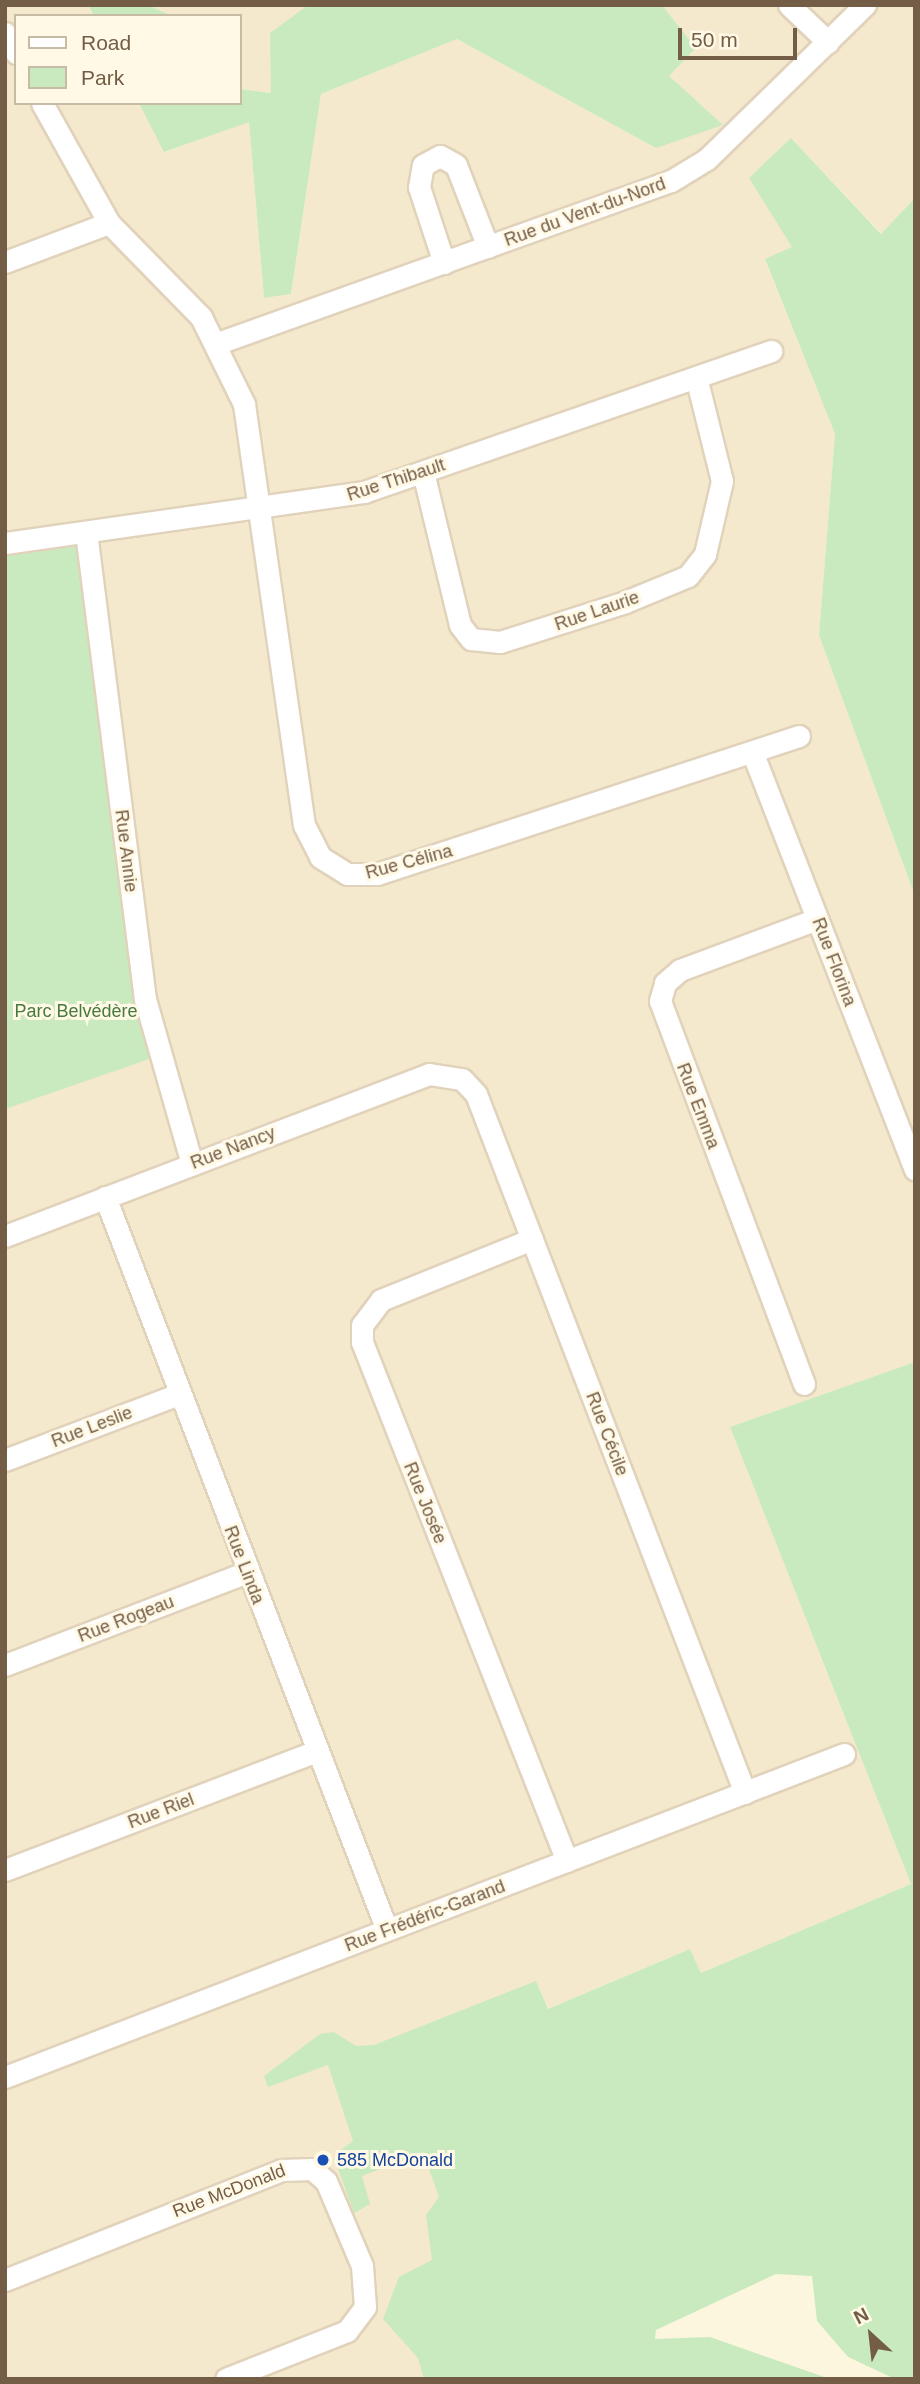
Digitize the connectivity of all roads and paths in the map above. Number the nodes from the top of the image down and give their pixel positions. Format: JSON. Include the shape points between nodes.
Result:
{"nodes":[{"id":1,"x":789,"y":5,"type":"edge"},
{"id":2,"x":866,"y":5,"type":"edge"},
{"id":3,"x":828,"y":42,"type":"junction"},
{"id":4,"x":44,"y":105,"type":"edge"},
{"id":5,"x":109,"y":223,"type":"junction"},
{"id":6,"x":488,"y":247,"type":"junction"},
{"id":7,"x":5,"y":262,"type":"edge"},
{"id":8,"x":444,"y":263,"type":"junction"},
{"id":9,"x":218,"y":343,"type":"junction"},
{"id":10,"x":771,"y":351,"type":"dead end"},
{"id":11,"x":696,"y":377,"type":"junction"},
{"id":12,"x":423,"y":472,"type":"junction"},
{"id":13,"x":263,"y":508,"type":"junction"},
{"id":14,"x":86,"y":532,"type":"junction"},
{"id":15,"x":5,"y":543,"type":"edge"},
{"id":16,"x":799,"y":736,"type":"dead end"},
{"id":17,"x":753,"y":754,"type":"junction"},
{"id":18,"x":817,"y":919,"type":"junction"},
{"id":19,"x":463,"y":1079,"type":"joint"},
{"id":20,"x":192,"y":1164,"type":"junction"},
{"id":21,"x":915,"y":1170,"type":"edge"},
{"id":22,"x":105,"y":1198,"type":"junction"},
{"id":23,"x":5,"y":1236,"type":"edge"},
{"id":24,"x":532,"y":1239,"type":"junction"},
{"id":25,"x":804,"y":1384,"type":"dead end"},
{"id":26,"x":179,"y":1394,"type":"junction"},
{"id":27,"x":5,"y":1460,"type":"edge"},
{"id":28,"x":247,"y":1572,"type":"junction"},
{"id":29,"x":5,"y":1665,"type":"edge"},
{"id":30,"x":317,"y":1751,"type":"junction"},
{"id":31,"x":844,"y":1754,"type":"dead end"},
{"id":32,"x":745,"y":1793,"type":"junction"},
{"id":33,"x":567,"y":1861,"type":"junction"},
{"id":34,"x":5,"y":1870,"type":"edge"},
{"id":35,"x":387,"y":1930,"type":"junction"},
{"id":36,"x":5,"y":2077,"type":"edge"},
{"id":37,"x":5,"y":2280,"type":"edge"},
{"id":38,"x":226,"y":2379,"type":"edge"}],
"edges":[{"from":1,"to":3,"type":"street"},
{"from":2,"to":3,"type":"street","name":"Rue du Vent-du-Nord"},
{"from":3,"to":6,"type":"street","name":"Rue du Vent-du-Nord","via":[[688,171]]},
{"from":4,"to":5,"type":"street","name":"Rue Célina"},
{"from":5,"to":7,"type":"street"},
{"from":5,"to":9,"type":"street","name":"Rue Célina","via":[[182,295]]},
{"from":6,"to":8,"type":"street","name":"Rue du Vent-du-Nord"},
{"from":6,"to":8,"type":"street","name":"Rue du Vent-du-Nord","via":[[456,164],[439,156],[423,165],[419,187]]},
{"from":8,"to":9,"type":"street","name":"Rue du Vent-du-Nord"},
{"from":9,"to":13,"type":"street","name":"Rue Célina","via":[[244,404]]},
{"from":10,"to":11,"type":"street","name":"Rue Thibault"},
{"from":11,"to":12,"type":"street","name":"Rue Thibault"},
{"from":11,"to":12,"type":"street","name":"Rue Laurie","via":[[722,481],[705,554],[688,576],[625,602],[500,642],[471,639],[460,625]]},
{"from":12,"to":13,"type":"street","name":"Rue Thibault","via":[[342,497]]},
{"from":13,"to":14,"type":"street","name":"Rue Thibault"},
{"from":13,"to":17,"type":"street","name":"Rue Célina","via":[[304,825],[310,844],[333,868],[361,876],[388,871]]},
{"from":14,"to":15,"type":"street","name":"Rue Thibault"},
{"from":14,"to":20,"type":"street","name":"Rue Annie","via":[[145,999]]},
{"from":16,"to":17,"type":"street","name":"Rue Célina"},
{"from":17,"to":18,"type":"street","name":"Rue Florina"},
{"from":18,"to":21,"type":"street","name":"Rue Florina"},
{"from":18,"to":25,"type":"street","name":"Rue Emma","via":[[680,970],[665,983],[660,1001]]},
{"from":19,"to":20,"type":"street","name":"Rue Nancy","via":[[429,1074]]},
{"from":19,"to":24,"type":"street","name":"Rue Cécile","via":[[476,1094]]},
{"from":20,"to":22,"type":"street","name":"Rue Nancy"},
{"from":22,"to":23,"type":"street","name":"Rue Nancy"},
{"from":22,"to":26,"type":"street","name":"Rue Linda"},
{"from":24,"to":32,"type":"street","name":"Rue Cécile"},
{"from":24,"to":33,"type":"street","name":"Rue Josée","via":[[381,1300],[362,1325],[362,1342]]},
{"from":26,"to":27,"type":"street","name":"Rue Leslie"},
{"from":26,"to":28,"type":"street","name":"Rue Linda"},
{"from":28,"to":29,"type":"street","name":"Rue Rogeau"},
{"from":28,"to":30,"type":"street","name":"Rue Linda"},
{"from":30,"to":34,"type":"street","name":"Rue Riel"},
{"from":30,"to":35,"type":"street","name":"Rue Linda"},
{"from":31,"to":32,"type":"street","name":"Rue Frédéric-Garand"},
{"from":32,"to":33,"type":"street","name":"Rue Frédéric-Garand"},
{"from":33,"to":35,"type":"street","name":"Rue Frédéric-Garand"},
{"from":35,"to":36,"type":"street","name":"Rue Frédéric-Garand"},
{"from":37,"to":38,"type":"street","name":"Rue McDonald","via":[[298,2165],[326,2181],[367,2279],[365,2307],[347,2331]]}]}
